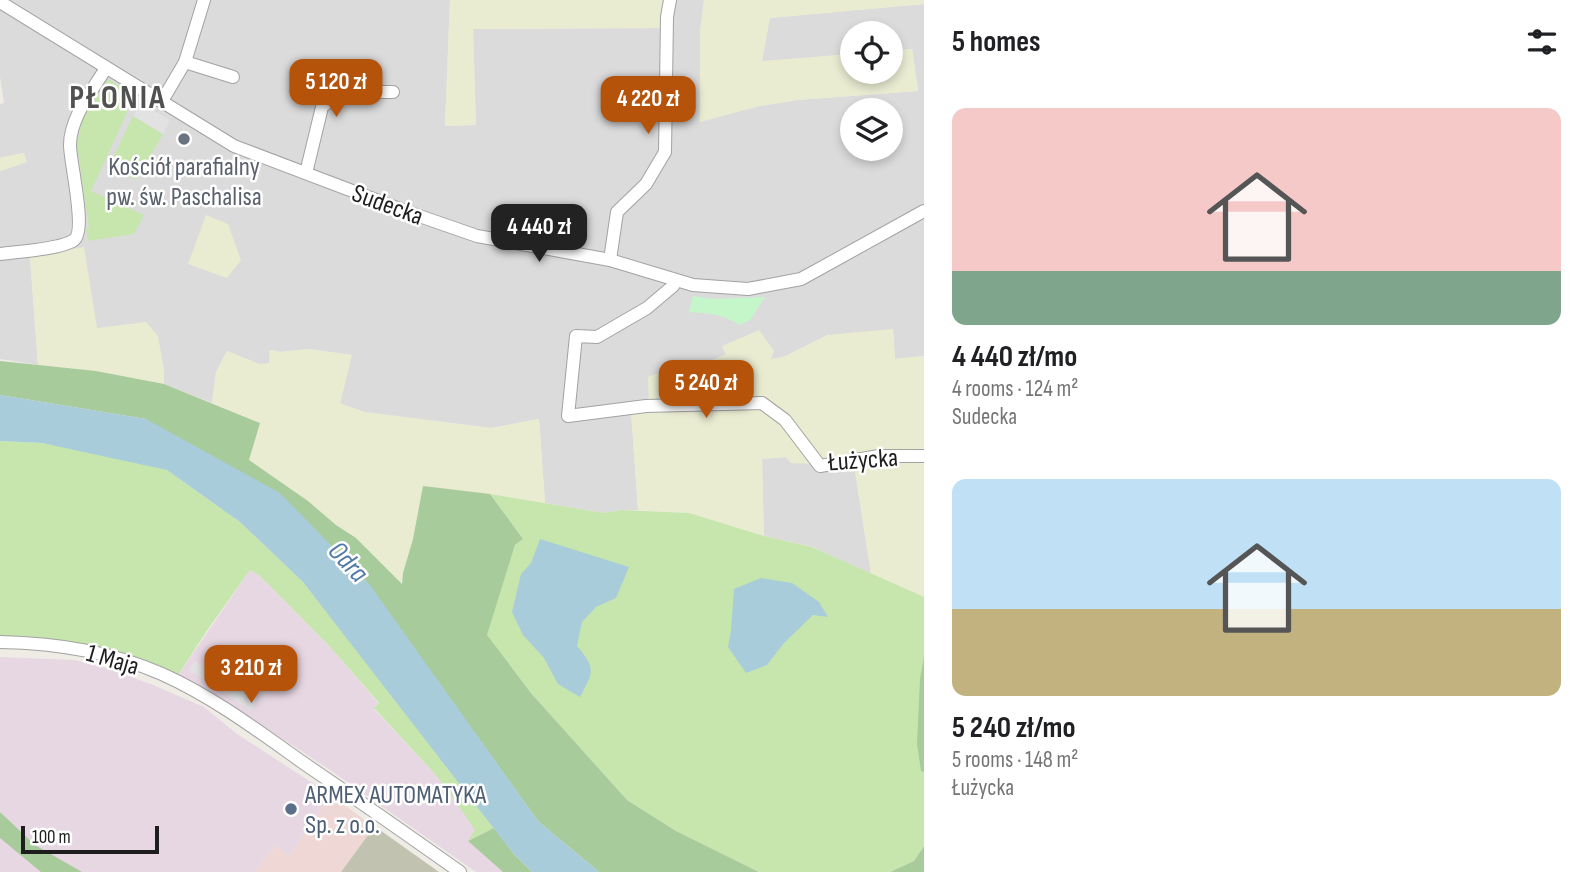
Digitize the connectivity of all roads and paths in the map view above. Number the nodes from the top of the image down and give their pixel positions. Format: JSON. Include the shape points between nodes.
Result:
{"nodes":[{"id":1,"x":204,"y":0,"type":"edge"},
{"id":2,"x":670,"y":0,"type":"edge"},
{"id":3,"x":0,"y":2,"type":"edge"},
{"id":4,"x":186,"y":62,"type":"junction"},
{"id":5,"x":106,"y":68,"type":"junction"},
{"id":6,"x":233,"y":77,"type":"dead end"},
{"id":7,"x":393,"y":92,"type":"dead end"},
{"id":8,"x":162,"y":101,"type":"junction"},
{"id":9,"x":306,"y":173,"type":"junction"},
{"id":10,"x":923,"y":212,"type":"edge"},
{"id":11,"x":0,"y":254,"type":"edge"},
{"id":12,"x":610,"y":260,"type":"junction"},
{"id":13,"x":676,"y":281,"type":"junction"},
{"id":14,"x":924,"y":456,"type":"edge"},
{"id":15,"x":0,"y":642,"type":"edge"},
{"id":16,"x":460,"y":872,"type":"edge"}],
"edges":[{"from":1,"to":4,"type":"street"},
{"from":2,"to":12,"type":"street","via":[[664,152],[646,184],[617,212]]},
{"from":3,"to":5,"type":"street","name":"Sudecka"},
{"from":4,"to":6,"type":"street"},
{"from":4,"to":8,"type":"street"},
{"from":5,"to":8,"type":"street","name":"Sudecka"},
{"from":5,"to":11,"type":"street","via":[[83,106],[70,144],[78,235],[62,245]]},
{"from":7,"to":9,"type":"street","via":[[342,93],[322,107]]},
{"from":8,"to":9,"type":"street","name":"Sudecka","via":[[234,146]]},
{"from":9,"to":12,"type":"street","name":"Sudecka","via":[[477,236]]},
{"from":10,"to":13,"type":"street","name":"Sudecka","via":[[801,279],[748,289]]},
{"from":12,"to":13,"type":"street","name":"Sudecka"},
{"from":13,"to":14,"type":"street","name":"Łużycka","via":[[646,307],[597,337],[576,336],[568,416],[646,406],[762,404],[785,420],[820,466],[879,456]]},
{"from":15,"to":16,"type":"street","name":"1 Maja","via":[[76,649],[162,674],[220,704]]}]}
